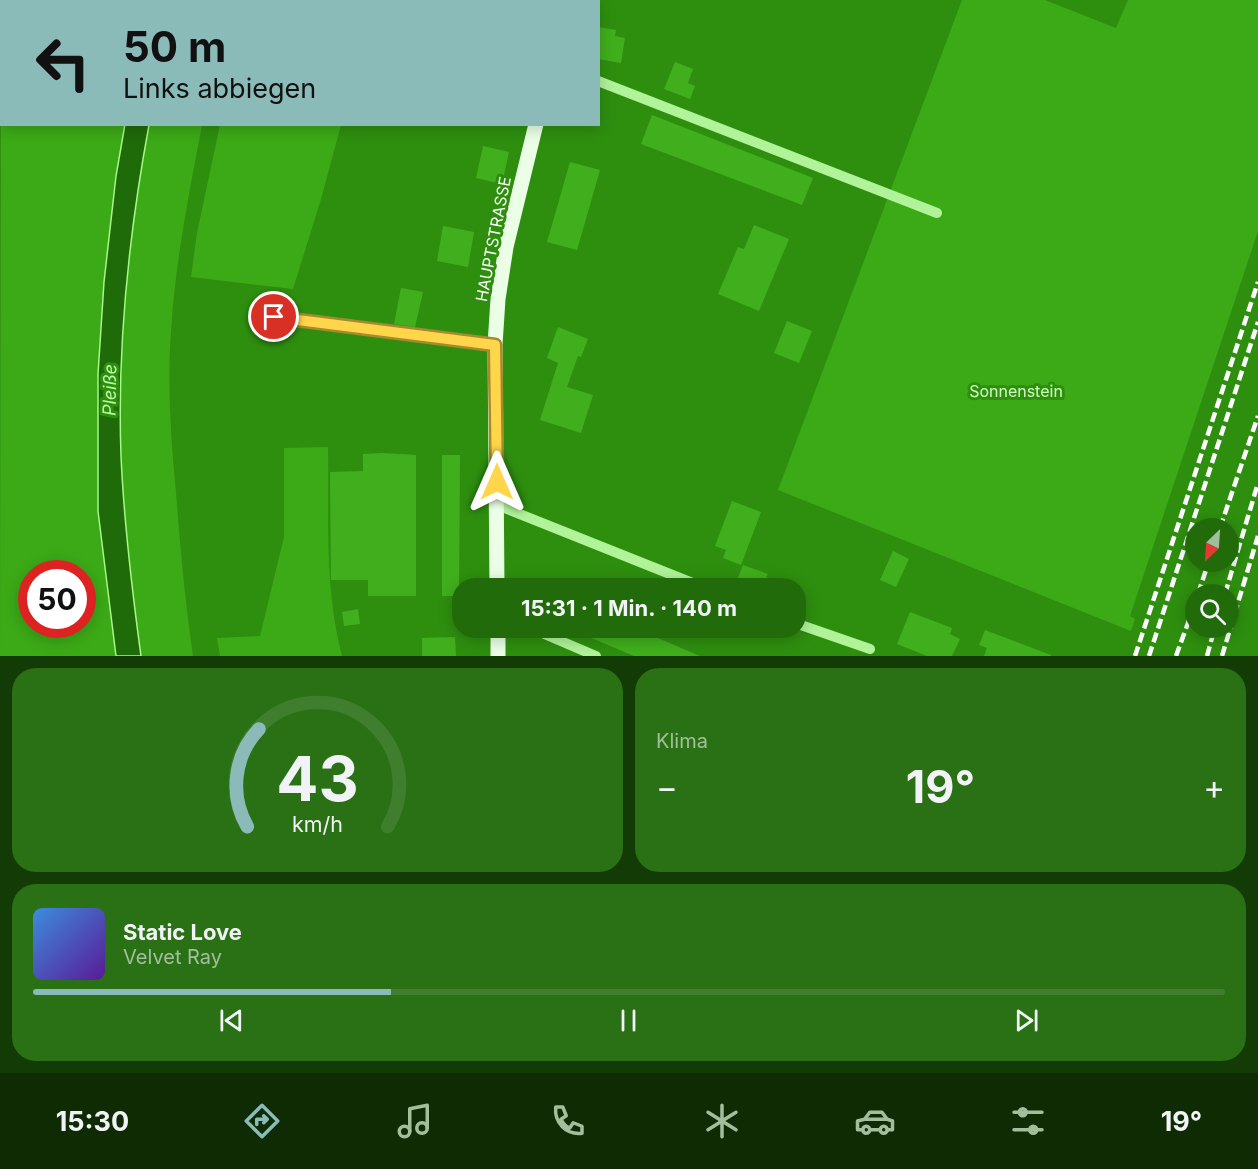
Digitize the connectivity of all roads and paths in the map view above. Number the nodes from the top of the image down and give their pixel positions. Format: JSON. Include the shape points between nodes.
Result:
{"nodes":[{"id":1,"x":600,"y":82,"type":"edge"},
{"id":2,"x":536,"y":126,"type":"edge"},
{"id":3,"x":938,"y":213,"type":"dead end"},
{"id":4,"x":274,"y":317,"type":"dead end"},
{"id":5,"x":495,"y":345,"type":"junction"},
{"id":6,"x":497,"y":505,"type":"junction"},
{"id":7,"x":497,"y":578,"type":"edge"},
{"id":8,"x":680,"y":578,"type":"edge"},
{"id":9,"x":806,"y":627,"type":"edge"},
{"id":10,"x":498,"y":638,"type":"edge"},
{"id":11,"x":554,"y":638,"type":"edge"},
{"id":12,"x":870,"y":649,"type":"dead end"},
{"id":13,"x":498,"y":656,"type":"edge"},
{"id":14,"x":596,"y":656,"type":"edge"}],
"edges":[{"from":1,"to":3,"type":"street"},
{"from":2,"to":5,"type":"main road","name":"HAUPTSTRASSE","via":[[506,247]]},
{"from":4,"to":5,"type":"street"},
{"from":5,"to":6,"type":"main road","name":"HAUPTSTRASSE"},
{"from":6,"to":7,"type":"main road","name":"HAUPTSTRASSE"},
{"from":6,"to":8,"type":"street"},
{"from":9,"to":12,"type":"street"},
{"from":10,"to":13,"type":"main road"},
{"from":11,"to":14,"type":"street"}]}
